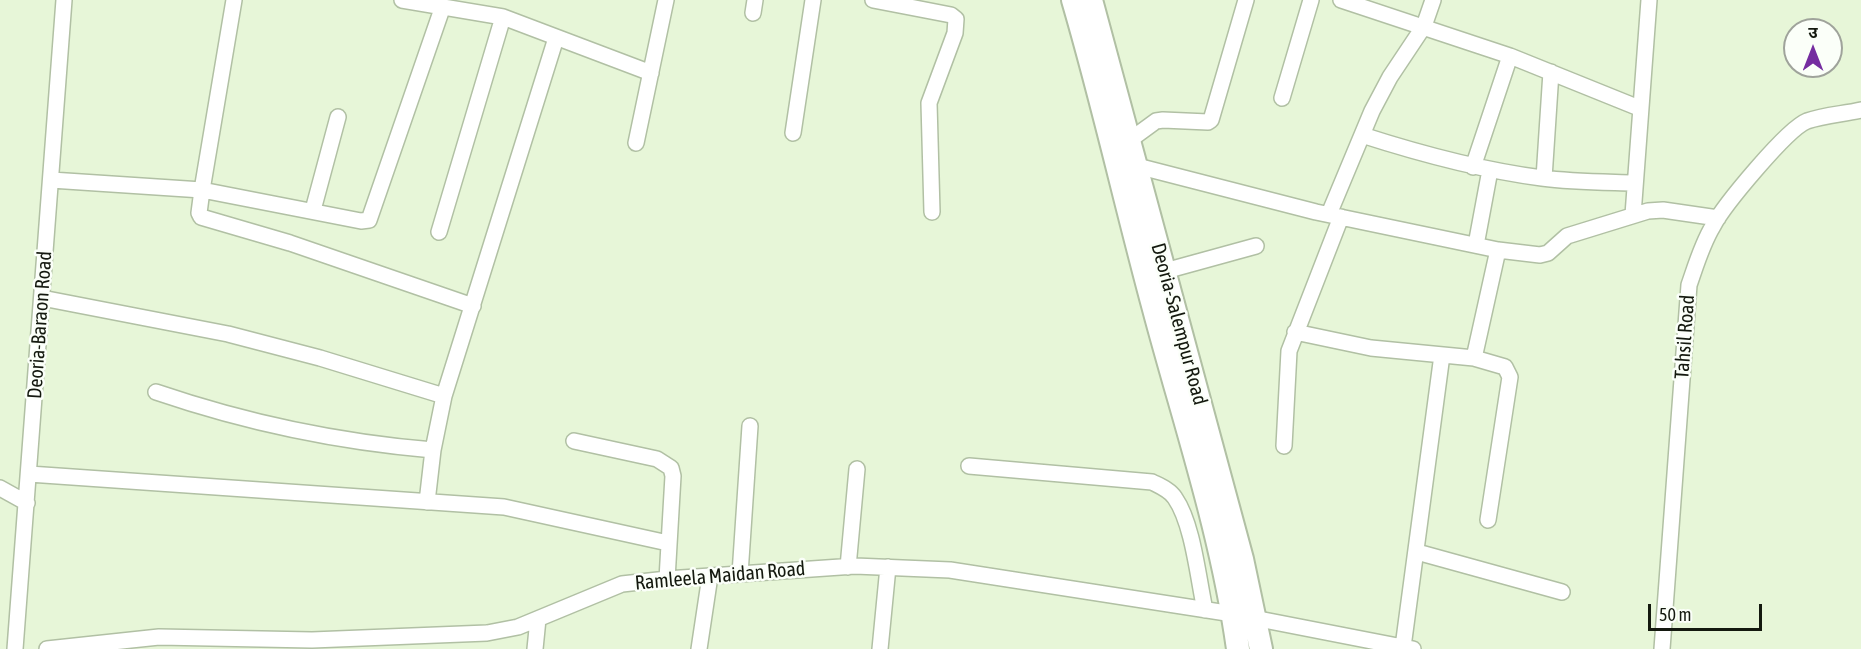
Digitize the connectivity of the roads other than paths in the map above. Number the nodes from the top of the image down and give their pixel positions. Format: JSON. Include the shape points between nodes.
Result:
{"nodes":[{"id":1,"x":64,"y":0,"type":"edge"},
{"id":2,"x":234,"y":0,"type":"edge"},
{"id":3,"x":403,"y":0,"type":"edge"},
{"id":4,"x":666,"y":0,"type":"edge"},
{"id":5,"x":813,"y":0,"type":"edge"},
{"id":6,"x":873,"y":0,"type":"edge"},
{"id":7,"x":1073,"y":0,"type":"edge"},
{"id":8,"x":1091,"y":0,"type":"edge"},
{"id":9,"x":1246,"y":0,"type":"edge"},
{"id":10,"x":1311,"y":0,"type":"edge"},
{"id":11,"x":1341,"y":0,"type":"edge"},
{"id":12,"x":1433,"y":0,"type":"edge"},
{"id":13,"x":1649,"y":0,"type":"edge"},
{"id":14,"x":443,"y":6,"type":"junction"},
{"id":15,"x":503,"y":17,"type":"junction"},
{"id":16,"x":1424,"y":26,"type":"junction"},
{"id":17,"x":556,"y":38,"type":"junction"},
{"id":18,"x":1510,"y":56,"type":"junction"},
{"id":19,"x":1551,"y":72,"type":"junction"},
{"id":20,"x":651,"y":73,"type":"junction"},
{"id":21,"x":1282,"y":98,"type":"dead end"},
{"id":22,"x":1639,"y":108,"type":"junction"},
{"id":23,"x":1861,"y":110,"type":"edge"},
{"id":24,"x":338,"y":117,"type":"dead end"},
{"id":25,"x":793,"y":133,"type":"dead end"},
{"id":26,"x":1362,"y":135,"type":"junction"},
{"id":27,"x":1130,"y":140,"type":"junction"},
{"id":28,"x":636,"y":143,"type":"dead end"},
{"id":29,"x":1137,"y":166,"type":"junction"},
{"id":30,"x":1473,"y":167,"type":"junction"},
{"id":31,"x":1490,"y":170,"type":"junction"},
{"id":32,"x":1544,"y":178,"type":"junction"},
{"id":33,"x":51,"y":180,"type":"junction"},
{"id":34,"x":1634,"y":183,"type":"junction"},
{"id":35,"x":202,"y":190,"type":"junction"},
{"id":36,"x":313,"y":210,"type":"junction"},
{"id":37,"x":932,"y":212,"type":"dead end"},
{"id":38,"x":1335,"y":215,"type":"junction"},
{"id":39,"x":1633,"y":215,"type":"junction"},
{"id":40,"x":1718,"y":218,"type":"junction"},
{"id":41,"x":440,"y":232,"type":"dead end"},
{"id":42,"x":1476,"y":245,"type":"junction"},
{"id":43,"x":1256,"y":246,"type":"dead end"},
{"id":44,"x":1498,"y":250,"type":"junction"},
{"id":45,"x":1165,"y":271,"type":"junction"},
{"id":46,"x":42,"y":298,"type":"junction"},
{"id":47,"x":473,"y":306,"type":"junction"},
{"id":48,"x":1295,"y":332,"type":"junction"},
{"id":49,"x":1442,"y":356,"type":"junction"},
{"id":50,"x":1474,"y":358,"type":"junction"},
{"id":51,"x":156,"y":392,"type":"dead end"},
{"id":52,"x":444,"y":396,"type":"junction"},
{"id":53,"x":750,"y":426,"type":"dead end"},
{"id":54,"x":574,"y":441,"type":"dead end"},
{"id":55,"x":1284,"y":446,"type":"dead end"},
{"id":56,"x":433,"y":450,"type":"junction"},
{"id":57,"x":969,"y":466,"type":"dead end"},
{"id":58,"x":857,"y":469,"type":"dead end"},
{"id":59,"x":29,"y":474,"type":"junction"},
{"id":60,"x":0,"y":488,"type":"edge"},
{"id":61,"x":427,"y":502,"type":"junction"},
{"id":62,"x":27,"y":503,"type":"junction"},
{"id":63,"x":1488,"y":520,"type":"dead end"},
{"id":64,"x":668,"y":543,"type":"junction"},
{"id":65,"x":1417,"y":552,"type":"junction"},
{"id":66,"x":848,"y":567,"type":"junction"},
{"id":67,"x":888,"y":567,"type":"junction"},
{"id":68,"x":740,"y":574,"type":"junction"},
{"id":69,"x":710,"y":576,"type":"junction"},
{"id":70,"x":667,"y":579,"type":"junction"},
{"id":71,"x":1562,"y":592,"type":"dead end"},
{"id":72,"x":1205,"y":610,"type":"junction"},
{"id":73,"x":1244,"y":616,"type":"junction"},
{"id":74,"x":538,"y":619,"type":"junction"},
{"id":75,"x":159,"y":643,"type":"edge"},
{"id":76,"x":403,"y":643,"type":"edge"},
{"id":77,"x":1378,"y":646,"type":"edge"},
{"id":78,"x":1408,"y":648,"type":"edge"},
{"id":79,"x":15,"y":649,"type":"edge"},
{"id":80,"x":47,"y":649,"type":"edge"},
{"id":81,"x":535,"y":649,"type":"edge"},
{"id":82,"x":699,"y":649,"type":"edge"},
{"id":83,"x":880,"y":649,"type":"edge"},
{"id":84,"x":1238,"y":649,"type":"edge"},
{"id":85,"x":1261,"y":649,"type":"edge"},
{"id":86,"x":1662,"y":649,"type":"edge"}],
"edges":[{"from":1,"to":33,"type":"street","name":"Deoria-Baraon Road"},
{"from":2,"to":35,"type":"street"},
{"from":3,"to":14,"type":"street"},
{"from":4,"to":20,"type":"street"},
{"from":5,"to":25,"type":"street"},
{"from":6,"to":37,"type":"street","via":[[956,19],[955,33],[929,103]]},
{"from":7,"to":73,"type":"highway","name":"Deoria-Salempur Road","via":[[1154,309]]},
{"from":8,"to":27,"type":"highway","name":"Deoria-Salempur Road"},
{"from":9,"to":27,"type":"street","via":[[1212,120],[1163,120]]},
{"from":10,"to":21,"type":"street"},
{"from":11,"to":16,"type":"street"},
{"from":12,"to":16,"type":"street"},
{"from":13,"to":22,"type":"street"},
{"from":14,"to":15,"type":"street"},
{"from":14,"to":36,"type":"street","via":[[369,220]]},
{"from":15,"to":17,"type":"street"},
{"from":15,"to":41,"type":"street"},
{"from":16,"to":18,"type":"street"},
{"from":16,"to":26,"type":"street","via":[[1380,94]]},
{"from":17,"to":20,"type":"street"},
{"from":17,"to":47,"type":"street"},
{"from":18,"to":19,"type":"street"},
{"from":18,"to":30,"type":"street"},
{"from":19,"to":22,"type":"street"},
{"from":19,"to":32,"type":"street"},
{"from":20,"to":28,"type":"street"},
{"from":22,"to":34,"type":"street"},
{"from":23,"to":40,"type":"street","name":"Tahsil Road","via":[[1807,122],[1794,129]]},
{"from":24,"to":36,"type":"street"},
{"from":26,"to":30,"type":"street"},
{"from":26,"to":38,"type":"street"},
{"from":27,"to":29,"type":"highway","name":"Deoria-Salempur Road"},
{"from":29,"to":38,"type":"street"},
{"from":29,"to":45,"type":"highway","name":"Deoria-Salempur Road"},
{"from":30,"to":31,"type":"street"},
{"from":31,"to":32,"type":"street"},
{"from":31,"to":42,"type":"street"},
{"from":32,"to":34,"type":"street"},
{"from":33,"to":35,"type":"street"},
{"from":33,"to":46,"type":"street","name":"Deoria-Baraon Road"},
{"from":34,"to":39,"type":"street"},
{"from":35,"to":36,"type":"street"},
{"from":35,"to":47,"type":"street","via":[[199,213],[205,220],[290,243]]},
{"from":38,"to":42,"type":"street"},
{"from":38,"to":48,"type":"street"},
{"from":39,"to":40,"type":"street","via":[[1663,210]]},
{"from":39,"to":44,"type":"street","via":[[1567,236],[1548,253]]},
{"from":40,"to":86,"type":"street","name":"Tahsil Road","via":[[1689,285]]},
{"from":42,"to":44,"type":"street"},
{"from":43,"to":45,"type":"street"},
{"from":44,"to":50,"type":"street"},
{"from":45,"to":73,"type":"highway","name":"Deoria-Salempur Road"},
{"from":46,"to":52,"type":"street","via":[[228,334]]},
{"from":46,"to":59,"type":"street","name":"Deoria-Baraon Road"},
{"from":47,"to":52,"type":"street"},
{"from":48,"to":49,"type":"street","via":[[1371,348]]},
{"from":48,"to":55,"type":"street","via":[[1287,366]]},
{"from":49,"to":50,"type":"street"},
{"from":49,"to":65,"type":"street"},
{"from":50,"to":63,"type":"street","via":[[1505,367],[1510,377]]},
{"from":51,"to":56,"type":"street","via":[[264,425],[331,439]]},
{"from":52,"to":56,"type":"street"},
{"from":53,"to":68,"type":"street"},
{"from":54,"to":64,"type":"street","via":[[657,459],[671,468]]},
{"from":56,"to":61,"type":"street"},
{"from":57,"to":72,"type":"street","via":[[1152,482],[1162,487],[1174,497],[1186,524]]},
{"from":58,"to":66,"type":"street"},
{"from":59,"to":61,"type":"street"},
{"from":59,"to":62,"type":"street","name":"Deoria-Baraon Road"},
{"from":60,"to":62,"type":"street"},
{"from":61,"to":64,"type":"street","via":[[534,512]]},
{"from":62,"to":79,"type":"street","name":"Deoria-Baraon Road"},
{"from":64,"to":70,"type":"street"},
{"from":65,"to":71,"type":"street"},
{"from":65,"to":78,"type":"street"},
{"from":66,"to":67,"type":"street","name":"Ramleela Maidan Road"},
{"from":66,"to":68,"type":"street","name":"Ramleela Maidan Road"},
{"from":67,"to":72,"type":"street","name":"Ramleela Maidan Road","via":[[950,570]]},
{"from":67,"to":83,"type":"street"},
{"from":68,"to":69,"type":"street","name":"Ramleela Maidan Road"},
{"from":69,"to":70,"type":"street","name":"Ramleela Maidan Road"},
{"from":69,"to":82,"type":"street"},
{"from":70,"to":74,"type":"street","name":"Ramleela Maidan Road","via":[[622,584]]},
{"from":72,"to":73,"type":"street","name":"Ramleela Maidan Road"},
{"from":73,"to":77,"type":"street","name":"Ramleela Maidan Road"},
{"from":73,"to":84,"type":"highway","name":"Deoria-Salempur Road"},
{"from":73,"to":85,"type":"highway","name":"Deoria-Salempur Road"},
{"from":74,"to":76,"type":"street","name":"Ramleela Maidan Road","via":[[487,633]]},
{"from":74,"to":81,"type":"street"},
{"from":75,"to":76,"type":"street","name":"Ramleela Maidan Road"},
{"from":75,"to":80,"type":"street","name":"Ramleela Maidan Road"},
{"from":77,"to":78,"type":"street","name":"Ramleela Maidan Road"}]}
